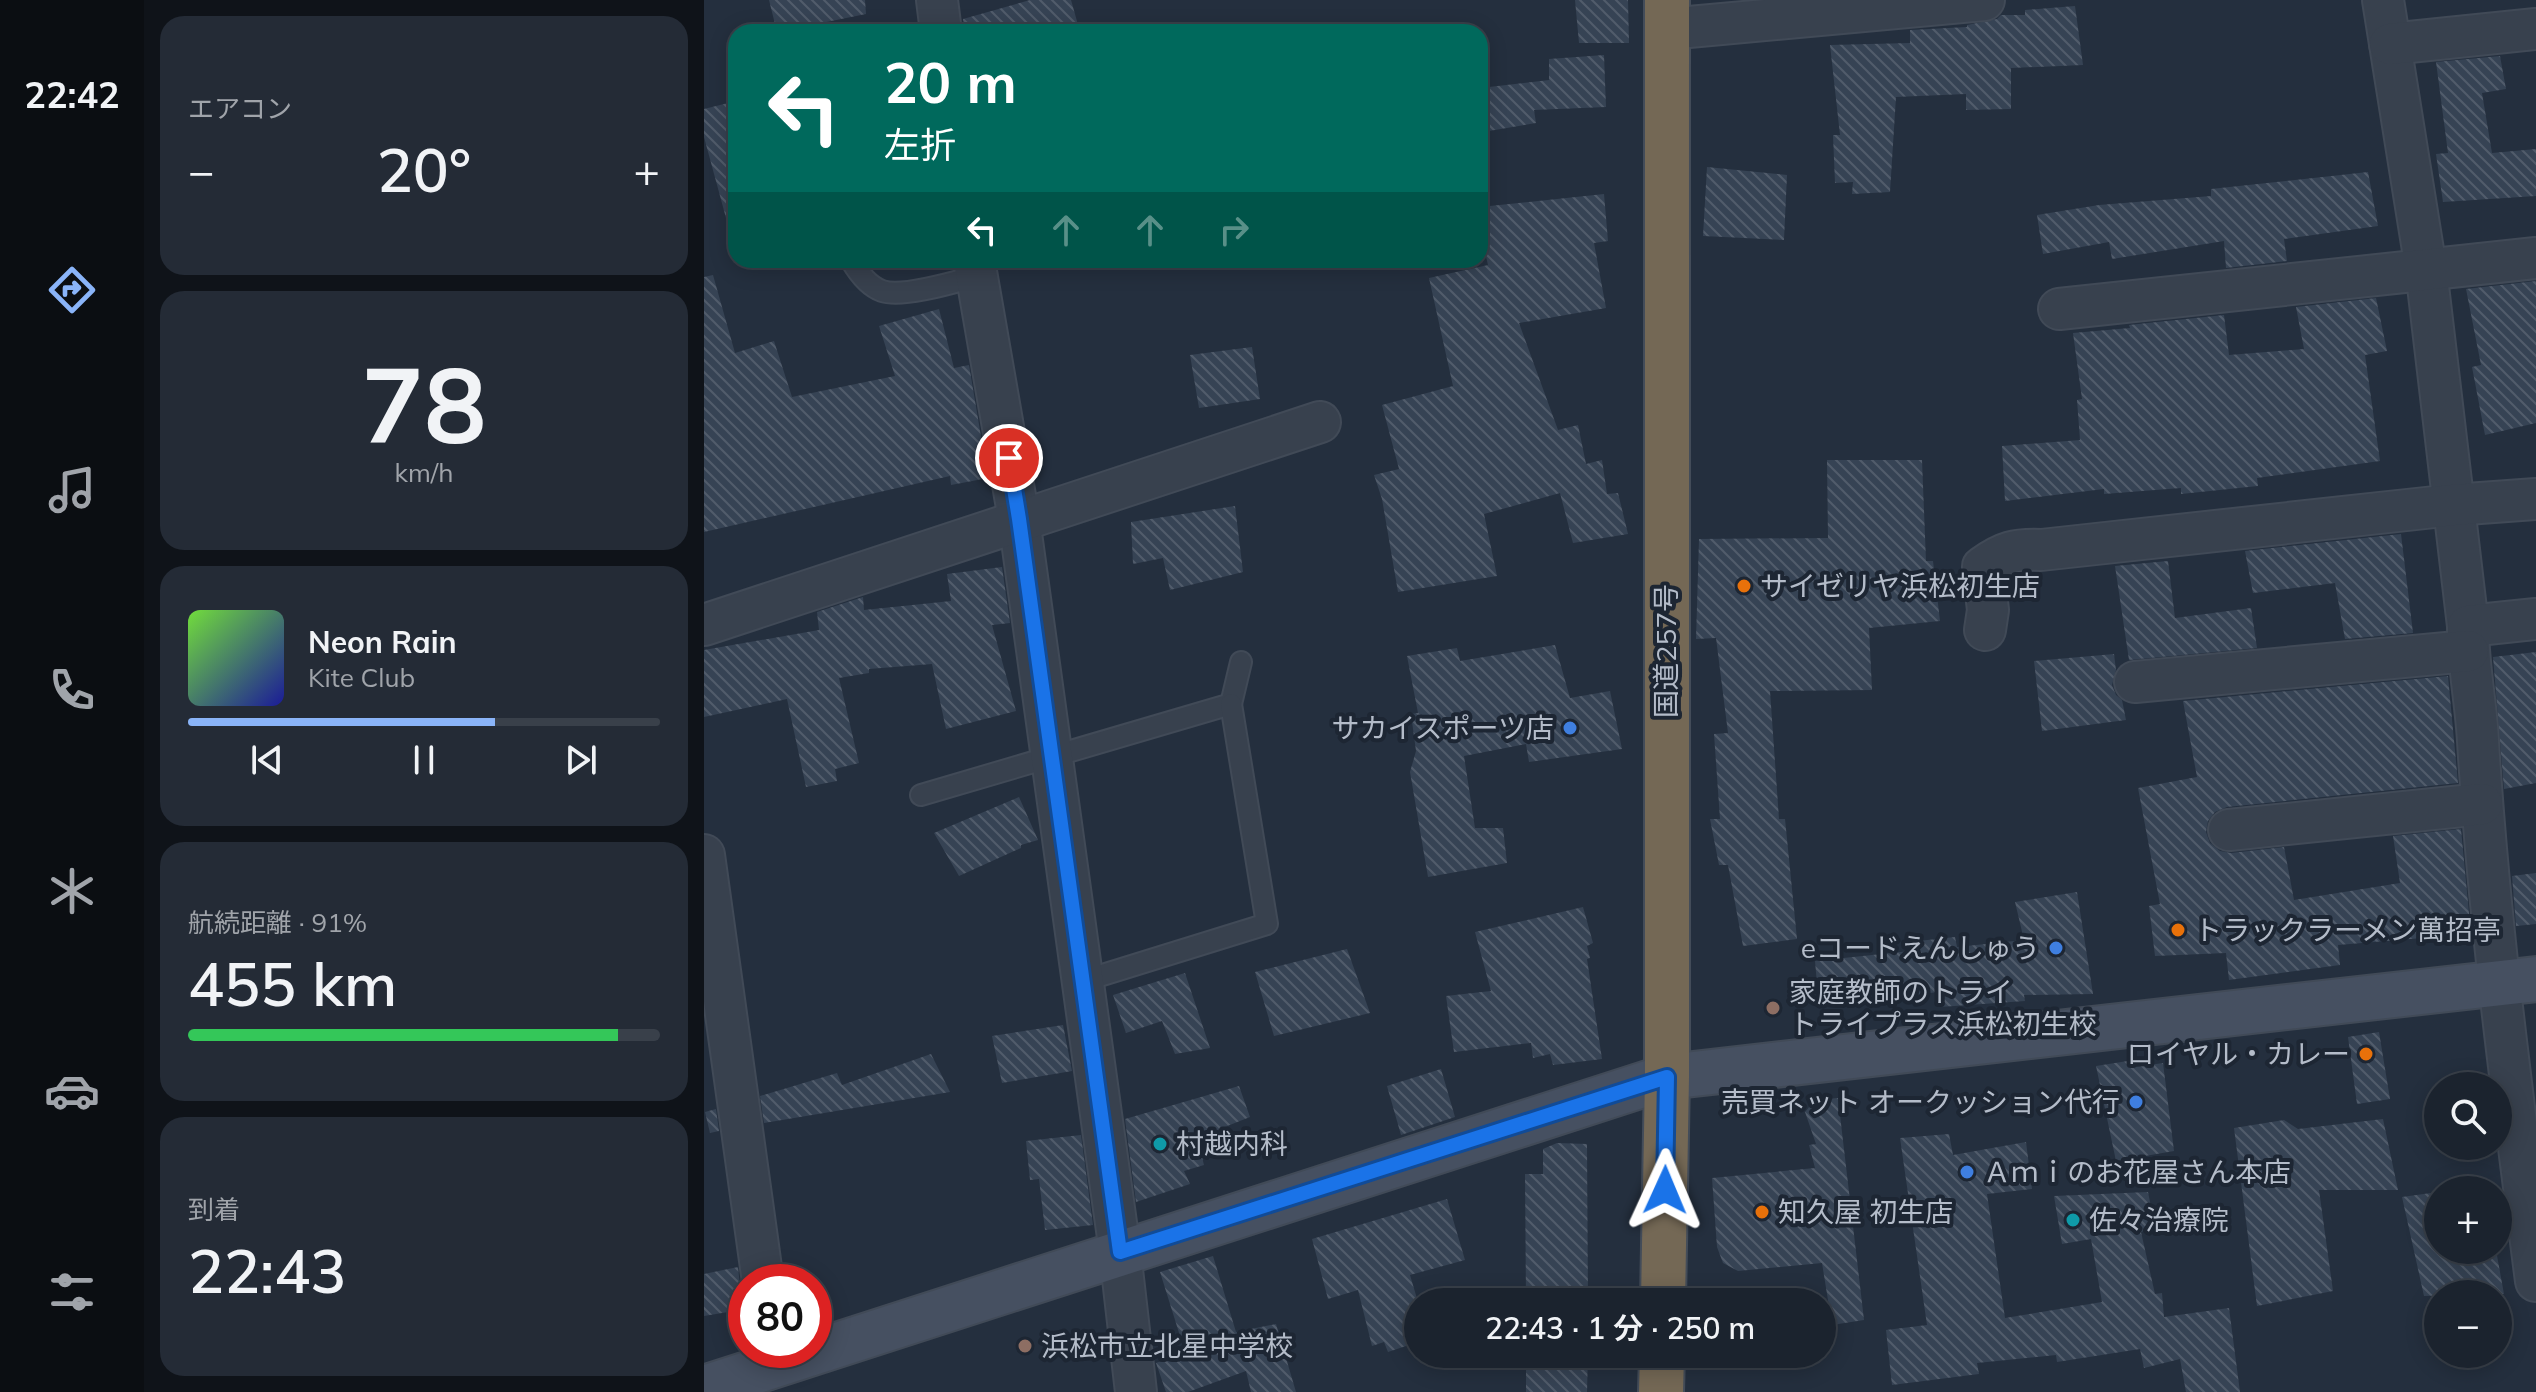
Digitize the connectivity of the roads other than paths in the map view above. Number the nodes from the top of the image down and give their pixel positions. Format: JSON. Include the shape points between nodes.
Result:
{"nodes":[{"id":1,"x":937,"y":0,"type":"edge"},
{"id":2,"x":1984,"y":0,"type":"edge"},
{"id":3,"x":2383,"y":0,"type":"edge"},
{"id":4,"x":1667,"y":14,"type":"edge"},
{"id":5,"x":940,"y":24,"type":"edge"},
{"id":6,"x":2536,"y":29,"type":"edge"},
{"id":7,"x":2390,"y":44,"type":"junction"},
{"id":8,"x":2536,"y":258,"type":"edge"},
{"id":9,"x":856,"y":268,"type":"edge"},
{"id":10,"x":976,"y":268,"type":"edge"},
{"id":11,"x":2426,"y":269,"type":"junction"},
{"id":12,"x":2059,"y":309,"type":"dead end"},
{"id":13,"x":1320,"y":422,"type":"dead end"},
{"id":14,"x":2536,"y":499,"type":"edge"},
{"id":15,"x":2453,"y":505,"type":"junction"},
{"id":16,"x":1019,"y":519,"type":"junction"},
{"id":17,"x":2536,"y":619,"type":"edge"},
{"id":18,"x":704,"y":625,"type":"edge"},
{"id":19,"x":1985,"y":630,"type":"dead end"},
{"id":20,"x":2468,"y":639,"type":"junction"},
{"id":21,"x":1241,"y":662,"type":"dead end"},
{"id":22,"x":2135,"y":682,"type":"dead end"},
{"id":23,"x":1231,"y":704,"type":"junction"},
{"id":24,"x":1052,"y":757,"type":"junction"},
{"id":25,"x":921,"y":795,"type":"dead end"},
{"id":26,"x":2482,"y":804,"type":"junction"},
{"id":27,"x":2229,"y":830,"type":"dead end"},
{"id":28,"x":704,"y":855,"type":"edge"},
{"id":29,"x":1083,"y":981,"type":"junction"},
{"id":30,"x":2517,"y":981,"type":"edge"},
{"id":31,"x":714,"y":996,"type":"edge"},
{"id":32,"x":1667,"y":1077,"type":"junction"},
{"id":33,"x":1120,"y":1252,"type":"junction"},
{"id":34,"x":760,"y":1264,"type":"edge"},
{"id":35,"x":2536,"y":1281,"type":"edge"},
{"id":36,"x":1663,"y":1288,"type":"edge"},
{"id":37,"x":832,"y":1340,"type":"edge"},
{"id":38,"x":751,"y":1368,"type":"edge"},
{"id":39,"x":1662,"y":1368,"type":"edge"},
{"id":40,"x":704,"y":1388,"type":"edge"},
{"id":41,"x":1136,"y":1392,"type":"edge"},
{"id":42,"x":1661,"y":1392,"type":"edge"}],
"edges":[{"from":1,"to":5,"type":"street"},
{"from":2,"to":4,"type":"street"},
{"from":3,"to":7,"type":"street"},
{"from":4,"to":32,"type":"highway","name":"国道257号"},
{"from":6,"to":7,"type":"street"},
{"from":7,"to":11,"type":"street"},
{"from":8,"to":11,"type":"street"},
{"from":9,"to":10,"type":"lane","via":[[883,292],[937,287]]},
{"from":10,"to":16,"type":"street"},
{"from":11,"to":12,"type":"street"},
{"from":11,"to":15,"type":"street"},
{"from":13,"to":16,"type":"street"},
{"from":14,"to":15,"type":"street"},
{"from":15,"to":19,"type":"street","via":[[2021,549],[1983,567]]},
{"from":15,"to":20,"type":"street"},
{"from":16,"to":18,"type":"street"},
{"from":16,"to":24,"type":"street"},
{"from":17,"to":20,"type":"street"},
{"from":20,"to":22,"type":"street"},
{"from":20,"to":26,"type":"street"},
{"from":21,"to":23,"type":"lane"},
{"from":23,"to":24,"type":"lane"},
{"from":23,"to":29,"type":"lane","via":[[1267,924]]},
{"from":24,"to":25,"type":"lane"},
{"from":24,"to":29,"type":"street"},
{"from":26,"to":27,"type":"street"},
{"from":26,"to":30,"type":"street"},
{"from":28,"to":31,"type":"street"},
{"from":29,"to":33,"type":"street"},
{"from":30,"to":32,"type":"street"},
{"from":30,"to":35,"type":"street"},
{"from":31,"to":34,"type":"street"},
{"from":32,"to":33,"type":"street"},
{"from":32,"to":36,"type":"highway","name":"国道257号"},
{"from":33,"to":37,"type":"street"},
{"from":33,"to":41,"type":"street"},
{"from":38,"to":40,"type":"street"},
{"from":39,"to":42,"type":"highway"}]}
